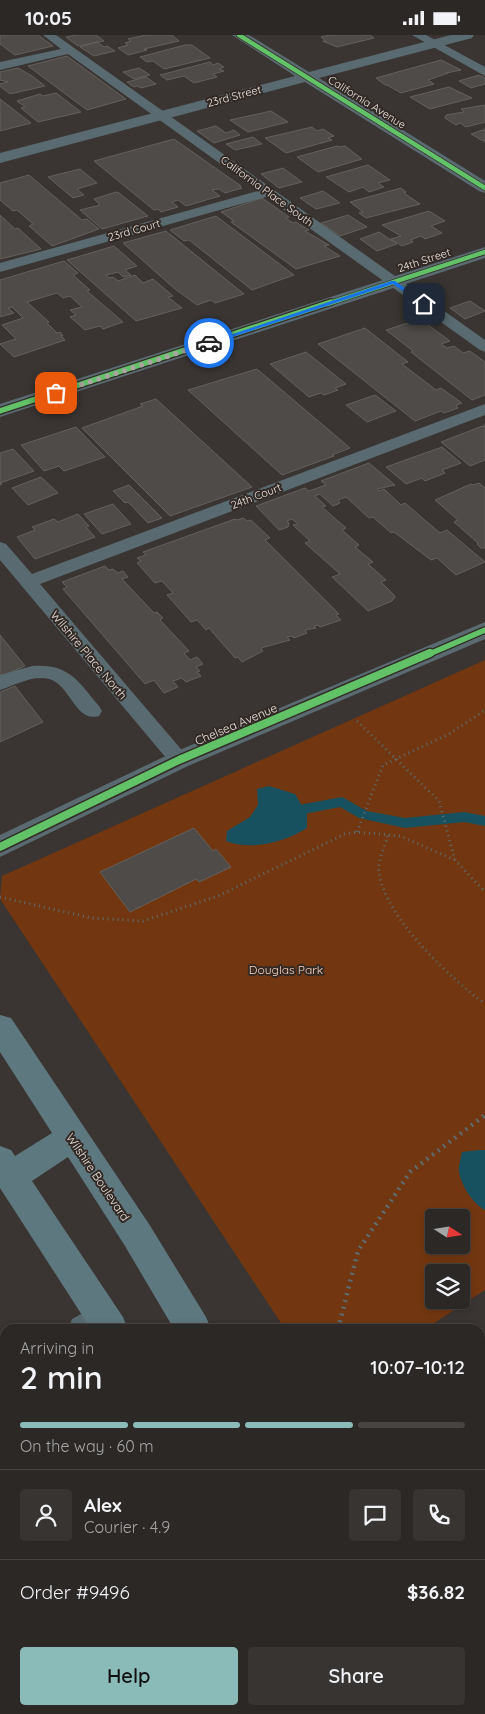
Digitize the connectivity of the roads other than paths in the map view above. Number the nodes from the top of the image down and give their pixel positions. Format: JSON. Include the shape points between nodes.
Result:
{"nodes":[{"id":1,"x":50,"y":35,"type":"edge"},
{"id":2,"x":239,"y":35,"type":"edge"},
{"id":3,"x":418,"y":35,"type":"edge"},
{"id":4,"x":467,"y":35,"type":"edge"},
{"id":5,"x":434,"y":44,"type":"junction"},
{"id":6,"x":70,"y":50,"type":"junction"},
{"id":7,"x":0,"y":66,"type":"edge"},
{"id":8,"x":485,"y":71,"type":"edge"},
{"id":9,"x":306,"y":77,"type":"junction"},
{"id":10,"x":161,"y":115,"type":"junction"},
{"id":11,"x":0,"y":158,"type":"edge"},
{"id":12,"x":485,"y":188,"type":"edge"},
{"id":13,"x":268,"y":192,"type":"junction"},
{"id":14,"x":485,"y":252,"type":"edge"},
{"id":15,"x":0,"y":268,"type":"edge"},
{"id":16,"x":393,"y":282,"type":"junction"},
{"id":17,"x":485,"y":347,"type":"edge"},
{"id":18,"x":485,"y":409,"type":"edge"},
{"id":19,"x":0,"y":411,"type":"edge"},
{"id":20,"x":0,"y":548,"type":"edge"},
{"id":21,"x":28,"y":582,"type":"junction"},
{"id":22,"x":485,"y":630,"type":"edge"},
{"id":23,"x":0,"y":683,"type":"edge"},
{"id":24,"x":92,"y":711,"type":"dead end"},
{"id":25,"x":179,"y":760,"type":"junction"},
{"id":26,"x":0,"y":847,"type":"edge"},
{"id":27,"x":0,"y":1027,"type":"edge"},
{"id":28,"x":71,"y":1138,"type":"junction"},
{"id":29,"x":5,"y":1168,"type":"edge"},
{"id":30,"x":98,"y":1324,"type":"edge"},
{"id":31,"x":191,"y":1324,"type":"edge"}],
"edges":[{"from":1,"to":6,"type":"lane","name":"California Place South"},
{"from":2,"to":9,"type":"street","name":"California Avenue"},
{"from":3,"to":5,"type":"lane"},
{"from":4,"to":5,"type":"street","name":"23rd Street"},
{"from":5,"to":8,"type":"lane"},
{"from":5,"to":9,"type":"street","name":"23rd Street"},
{"from":6,"to":7,"type":"lane"},
{"from":6,"to":10,"type":"lane","name":"California Place South"},
{"from":9,"to":10,"type":"street","name":"23rd Street"},
{"from":9,"to":12,"type":"street","name":"California Avenue"},
{"from":10,"to":11,"type":"street","name":"23rd Street"},
{"from":10,"to":13,"type":"lane","name":"California Place South"},
{"from":13,"to":15,"type":"lane","name":"23rd Court"},
{"from":13,"to":16,"type":"lane","name":"California Place South"},
{"from":14,"to":16,"type":"street","name":"24th Street"},
{"from":16,"to":17,"type":"lane","name":"California Place South"},
{"from":16,"to":19,"type":"street","name":"24th Street"},
{"from":18,"to":21,"type":"lane","name":"24th Court"},
{"from":20,"to":21,"type":"lane","name":"Wilshire Place North"},
{"from":21,"to":25,"type":"lane","name":"Wilshire Place North"},
{"from":22,"to":25,"type":"street","name":"Chelsea Avenue"},
{"from":23,"to":24,"type":"lane","via":[[19,675],[49,673],[65,678]]},
{"from":25,"to":26,"type":"street","name":"Chelsea Avenue"},
{"from":27,"to":28,"type":"main road","name":"Wilshire Boulevard"},
{"from":28,"to":29,"type":"main road"},
{"from":28,"to":31,"type":"main road","name":"Wilshire Boulevard","via":[[137,1235]]},
{"from":29,"to":30,"type":"main road"}]}
